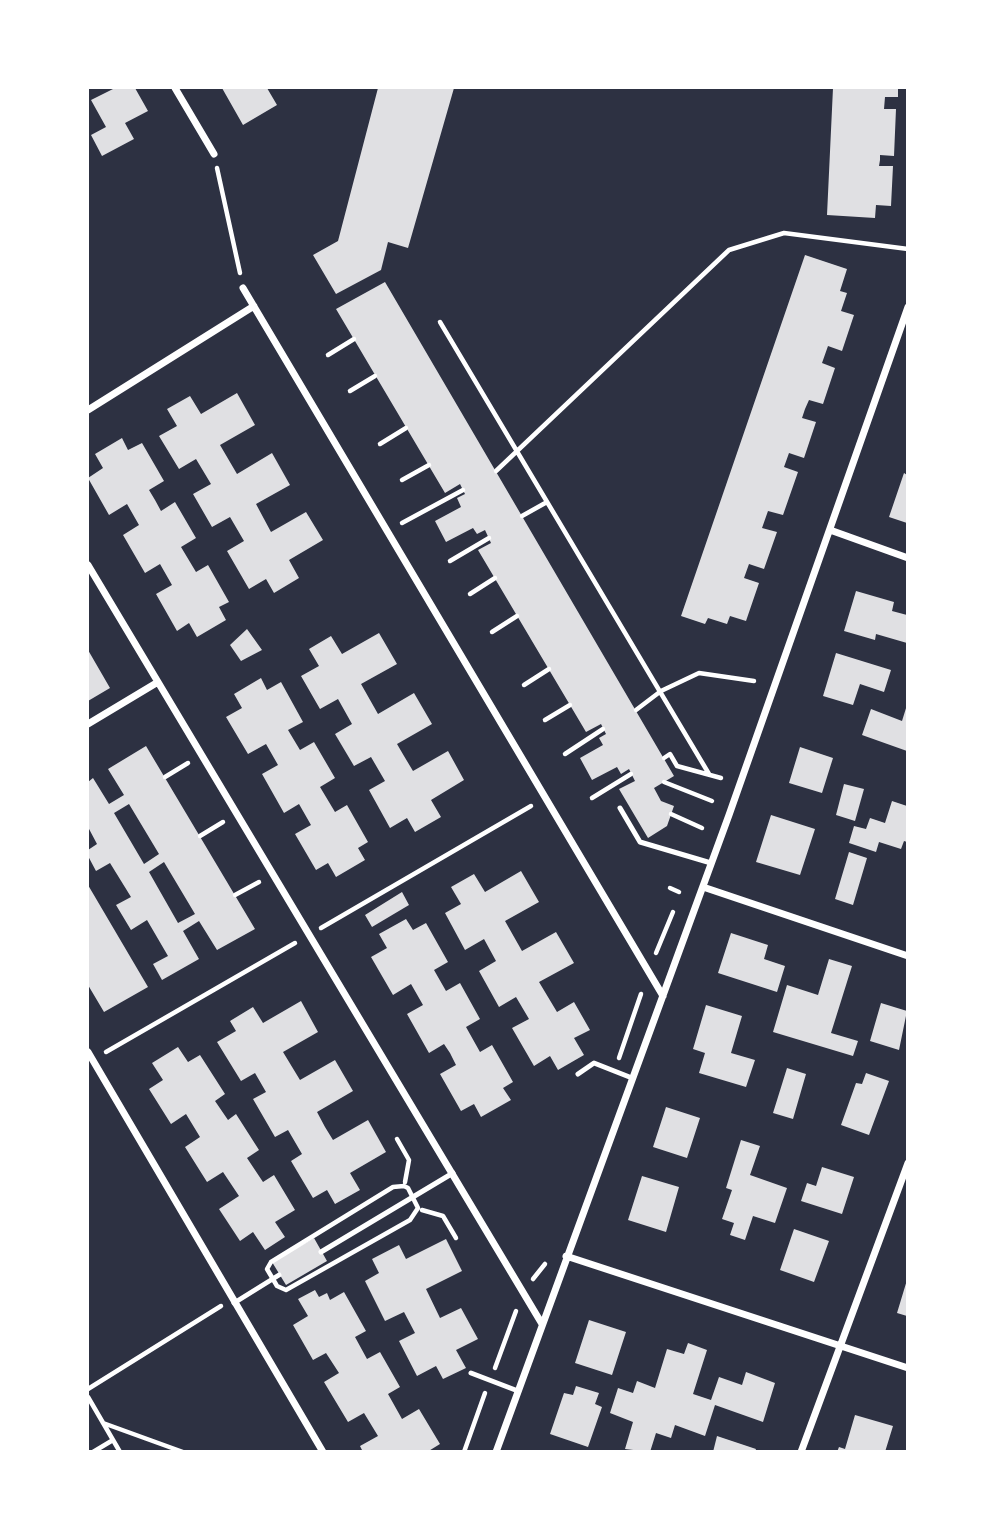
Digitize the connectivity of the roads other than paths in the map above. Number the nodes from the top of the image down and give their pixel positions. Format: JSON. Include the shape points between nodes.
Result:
{"nodes":[{"id":1,"x":175,"y":88,"type":"edge"},
{"id":2,"x":214,"y":154,"type":"road end"},
{"id":3,"x":243,"y":288,"type":"road end"},
{"id":4,"x":254,"y":306,"type":"junction"},
{"id":5,"x":908,"y":307,"type":"edge"},
{"id":6,"x":88,"y":410,"type":"edge"},
{"id":7,"x":830,"y":530,"type":"junction"},
{"id":8,"x":908,"y":558,"type":"edge"},
{"id":9,"x":88,"y":565,"type":"edge"},
{"id":10,"x":158,"y":682,"type":"junction"},
{"id":11,"x":88,"y":724,"type":"edge"},
{"id":12,"x":620,"y":808,"type":"dead end"},
{"id":13,"x":711,"y":863,"type":"junction"},
{"id":14,"x":702,"y":887,"type":"junction"},
{"id":15,"x":908,"y":956,"type":"edge"},
{"id":16,"x":663,"y":996,"type":"junction"},
{"id":17,"x":88,"y":1052,"type":"edge"},
{"id":18,"x":578,"y":1074,"type":"dead end"},
{"id":19,"x":632,"y":1078,"type":"junction"},
{"id":20,"x":908,"y":1163,"type":"edge"},
{"id":21,"x":453,"y":1173,"type":"junction"},
{"id":22,"x":321,"y":1252,"type":"dead end"},
{"id":23,"x":566,"y":1256,"type":"junction"},
{"id":24,"x":279,"y":1275,"type":"dead end"},
{"id":25,"x":233,"y":1301,"type":"junction"},
{"id":26,"x":542,"y":1324,"type":"junction"},
{"id":27,"x":839,"y":1346,"type":"junction"},
{"id":28,"x":908,"y":1368,"type":"edge"},
{"id":29,"x":471,"y":1373,"type":"dead end"},
{"id":30,"x":518,"y":1391,"type":"junction"},
{"id":31,"x":323,"y":1451,"type":"edge"},
{"id":32,"x":496,"y":1451,"type":"edge"},
{"id":33,"x":801,"y":1451,"type":"edge"}],
"edges":[{"from":1,"to":2,"type":"street"},
{"from":3,"to":4,"type":"street"},
{"from":4,"to":6,"type":"street"},
{"from":4,"to":16,"type":"street"},
{"from":5,"to":7,"type":"street"},
{"from":7,"to":8,"type":"street"},
{"from":7,"to":13,"type":"street"},
{"from":9,"to":10,"type":"street"},
{"from":10,"to":11,"type":"street"},
{"from":10,"to":21,"type":"street"},
{"from":12,"to":13,"type":"lane","via":[[640,842]]},
{"from":13,"to":14,"type":"street"},
{"from":14,"to":15,"type":"street"},
{"from":14,"to":16,"type":"street"},
{"from":16,"to":19,"type":"street"},
{"from":17,"to":25,"type":"street"},
{"from":18,"to":19,"type":"lane","via":[[594,1063]]},
{"from":19,"to":23,"type":"street"},
{"from":20,"to":27,"type":"street"},
{"from":21,"to":22,"type":"lane"},
{"from":21,"to":26,"type":"street"},
{"from":23,"to":26,"type":"street"},
{"from":23,"to":27,"type":"street"},
{"from":24,"to":25,"type":"lane"},
{"from":25,"to":31,"type":"street"},
{"from":26,"to":30,"type":"street"},
{"from":27,"to":28,"type":"street"},
{"from":27,"to":33,"type":"street"},
{"from":29,"to":30,"type":"lane"},
{"from":30,"to":32,"type":"street"}]}
